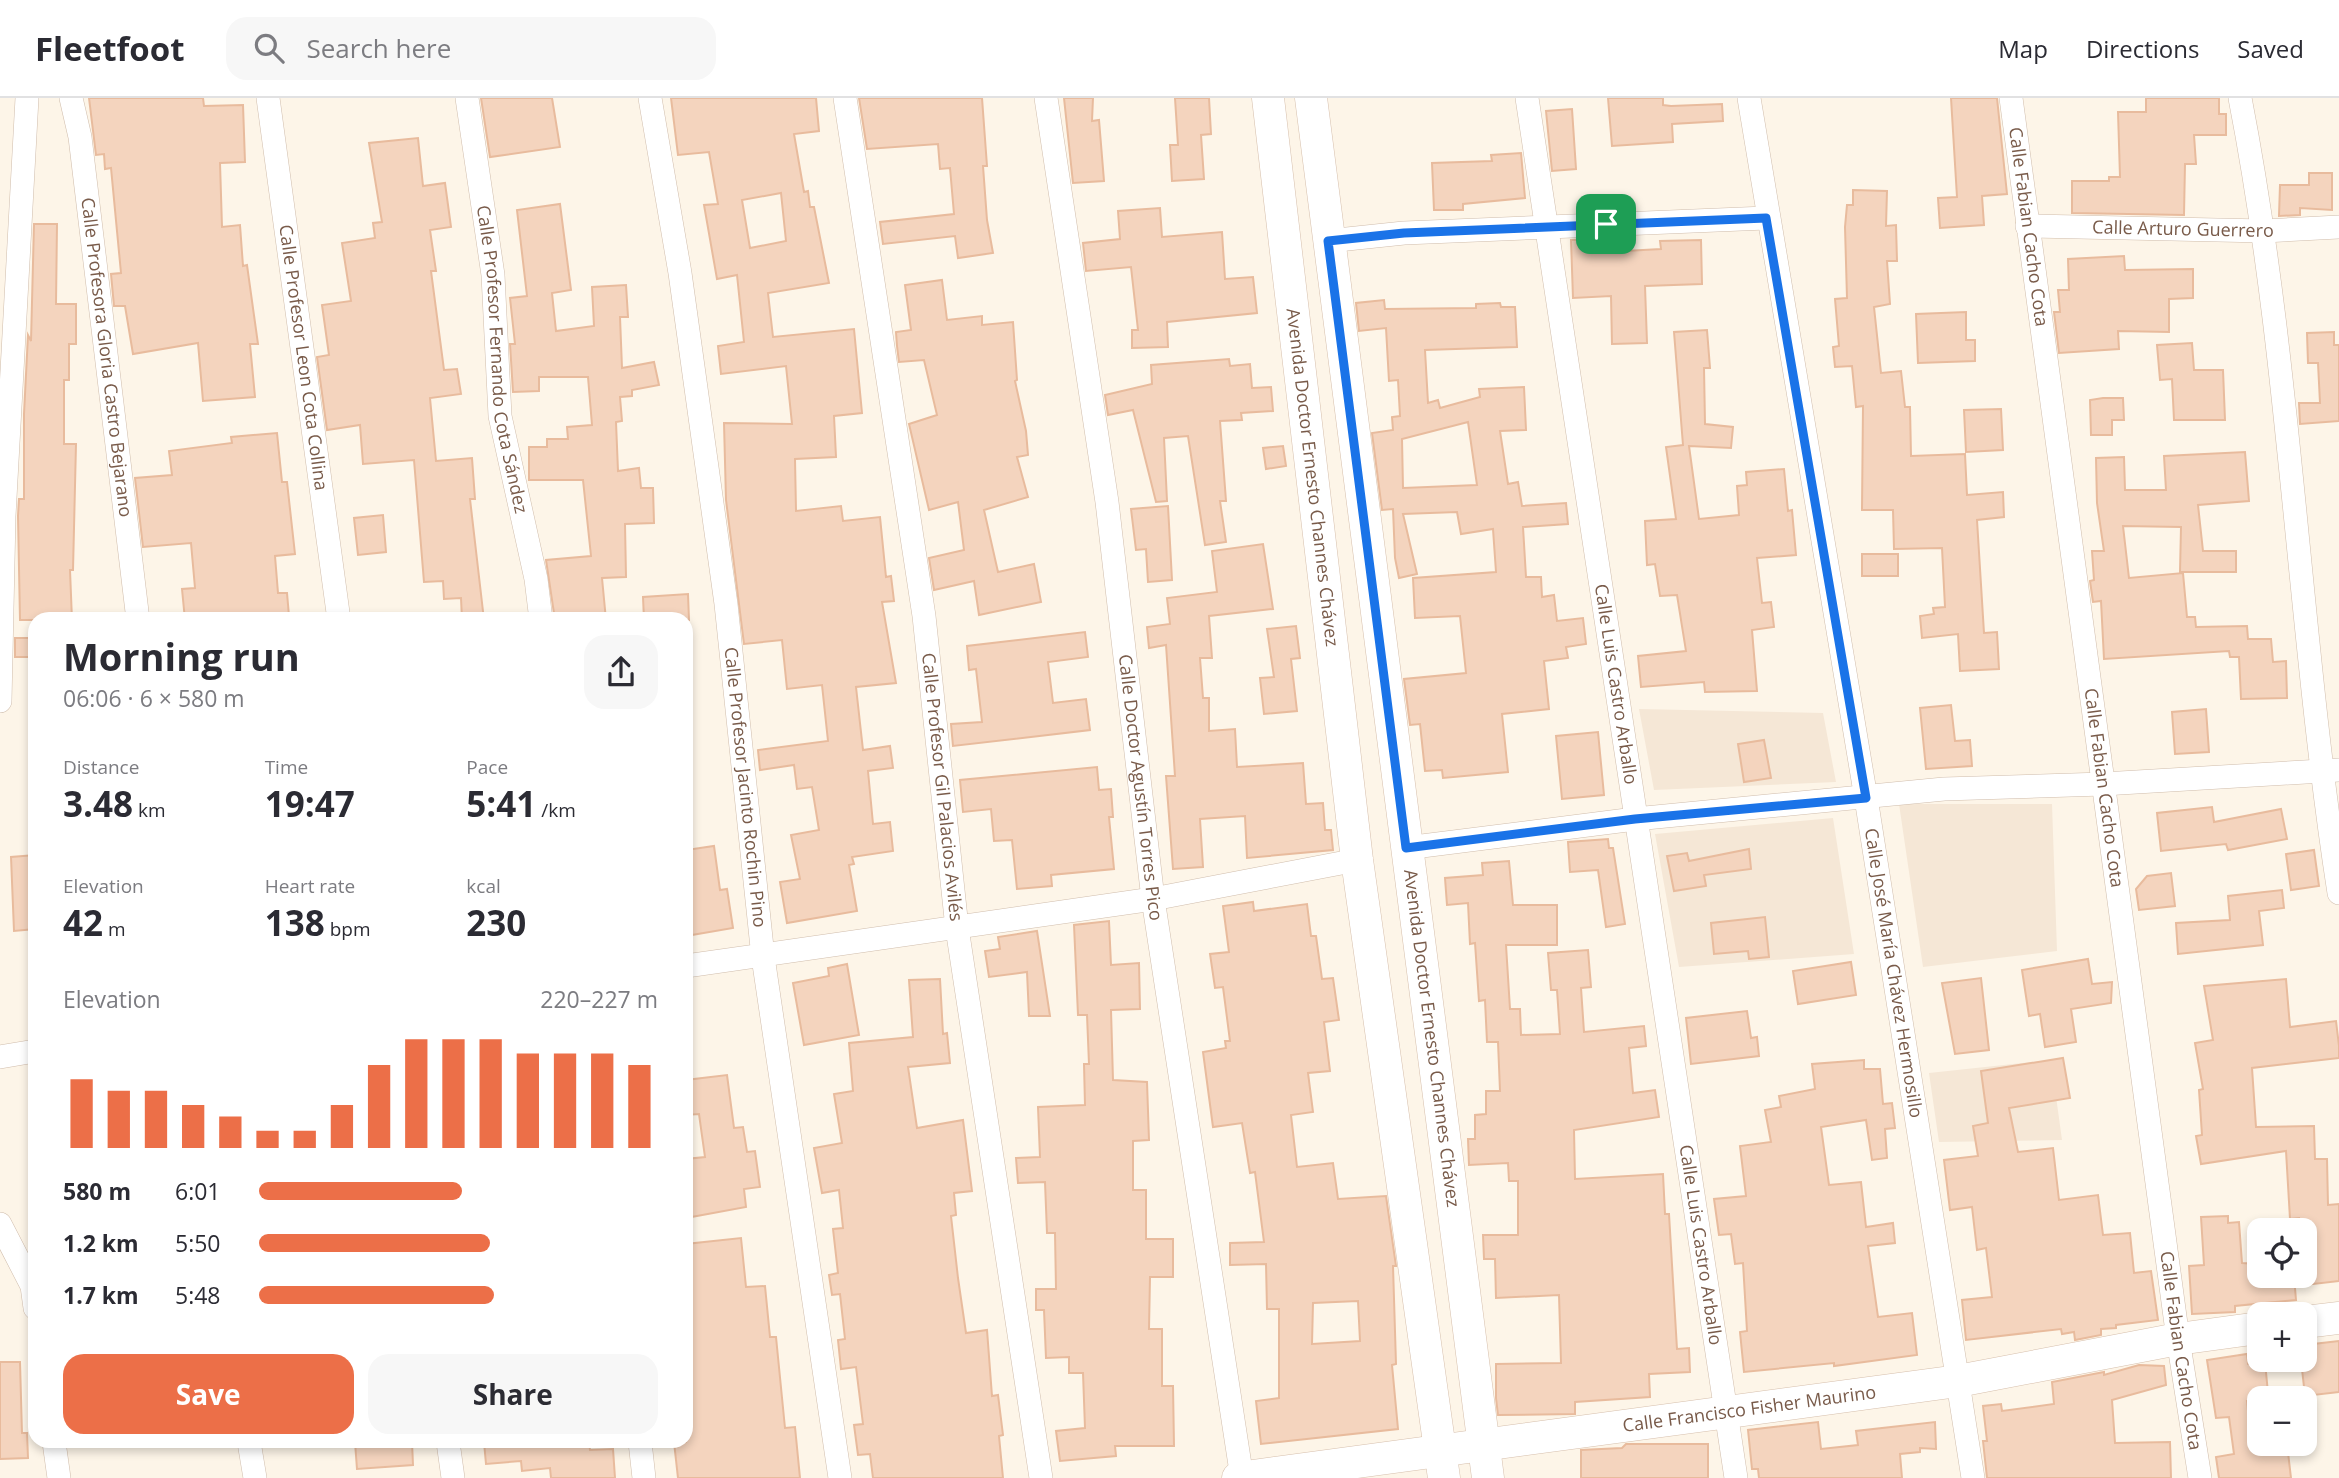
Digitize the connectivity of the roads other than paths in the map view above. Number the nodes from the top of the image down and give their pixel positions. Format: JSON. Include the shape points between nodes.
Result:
{"nodes":[{"id":1,"x":27,"y":98,"type":"edge"},
{"id":2,"x":71,"y":98,"type":"edge"},
{"id":3,"x":268,"y":98,"type":"edge"},
{"id":4,"x":467,"y":98,"type":"edge"},
{"id":5,"x":650,"y":98,"type":"edge"},
{"id":6,"x":845,"y":98,"type":"edge"},
{"id":7,"x":1046,"y":98,"type":"edge"},
{"id":8,"x":1268,"y":98,"type":"edge"},
{"id":9,"x":1311,"y":98,"type":"edge"},
{"id":10,"x":1527,"y":98,"type":"edge"},
{"id":11,"x":1749,"y":98,"type":"edge"},
{"id":12,"x":2011,"y":98,"type":"edge"},
{"id":13,"x":2240,"y":98,"type":"edge"},
{"id":14,"x":1766,"y":218,"type":"junction"},
{"id":15,"x":1544,"y":226,"type":"junction"},
{"id":16,"x":2026,"y":226,"type":"junction"},
{"id":17,"x":2339,"y":227,"type":"edge"},
{"id":18,"x":2264,"y":231,"type":"junction"},
{"id":19,"x":1328,"y":241,"type":"junction"},
{"id":20,"x":8,"y":311,"type":"edge"},
{"id":21,"x":2,"y":517,"type":"edge"},
{"id":22,"x":137,"y":612,"type":"edge"},
{"id":23,"x":338,"y":612,"type":"edge"},
{"id":24,"x":540,"y":612,"type":"edge"},
{"id":25,"x":0,"y":701,"type":"edge"},
{"id":26,"x":2330,"y":770,"type":"edge"},
{"id":27,"x":2103,"y":784,"type":"junction"},
{"id":28,"x":1866,"y":798,"type":"junction"},
{"id":29,"x":1635,"y":819,"type":"junction"},
{"id":30,"x":1406,"y":848,"type":"junction"},
{"id":31,"x":1357,"y":860,"type":"junction"},
{"id":32,"x":2339,"y":893,"type":"edge"},
{"id":33,"x":1153,"y":899,"type":"junction"},
{"id":34,"x":957,"y":928,"type":"junction"},
{"id":35,"x":762,"y":957,"type":"junction"},
{"id":36,"x":693,"y":965,"type":"edge"},
{"id":37,"x":28,"y":1052,"type":"edge"},
{"id":38,"x":0,"y":1056,"type":"edge"},
{"id":39,"x":0,"y":1224,"type":"edge"},
{"id":40,"x":28,"y":1278,"type":"edge"},
{"id":41,"x":2339,"y":1318,"type":"edge"},
{"id":42,"x":2317,"y":1321,"type":"edge"},
{"id":43,"x":2247,"y":1330,"type":"edge"},
{"id":44,"x":2178,"y":1339,"type":"junction"},
{"id":45,"x":1958,"y":1381,"type":"junction"},
{"id":46,"x":1727,"y":1412,"type":"junction"},
{"id":47,"x":1483,"y":1444,"type":"junction"},
{"id":48,"x":55,"y":1448,"type":"edge"},
{"id":49,"x":250,"y":1448,"type":"edge"},
{"id":50,"x":449,"y":1448,"type":"edge"},
{"id":51,"x":641,"y":1448,"type":"edge"},
{"id":52,"x":1442,"y":1464,"type":"edge"},
{"id":53,"x":59,"y":1478,"type":"edge"},
{"id":54,"x":254,"y":1478,"type":"edge"},
{"id":55,"x":453,"y":1478,"type":"edge"},
{"id":56,"x":644,"y":1478,"type":"edge"},
{"id":57,"x":840,"y":1478,"type":"edge"},
{"id":58,"x":1041,"y":1478,"type":"edge"},
{"id":59,"x":1241,"y":1478,"type":"edge"},
{"id":60,"x":1488,"y":1478,"type":"edge"},
{"id":61,"x":1737,"y":1478,"type":"edge"},
{"id":62,"x":1973,"y":1478,"type":"edge"},
{"id":63,"x":2200,"y":1478,"type":"edge"}],
"edges":[{"from":1,"to":20,"type":"street"},
{"from":2,"to":22,"type":"street","name":"Calle Profesora Gloria Castro Bejarano","via":[[80,137]]},
{"from":3,"to":23,"type":"street","name":"Calle Profesor Leon Cota Collina"},
{"from":4,"to":24,"type":"street","name":"Calle Profesor Fernando Cota Sández","via":[[493,275],[500,416]]},
{"from":5,"to":35,"type":"street","name":"Calle Profesor Jacinto Rochin Pino","via":[[680,273],[726,604]]},
{"from":6,"to":34,"type":"street","name":"Calle Profesor Gil Palacios Avilés","via":[[924,616]]},
{"from":7,"to":33,"type":"street","name":"Calle Doctor Agustín Torres Pico","via":[[1107,502]]},
{"from":8,"to":31,"type":"street","name":"Avenida Doctor Ernesto Channes Chávez"},
{"from":9,"to":19,"type":"street","name":"Avenida Doctor Ernesto Channes Chávez"},
{"from":10,"to":15,"type":"street","name":"Calle Luis Castro Arballo"},
{"from":11,"to":14,"type":"street","name":"Calle José María Chávez Hermosillo"},
{"from":12,"to":16,"type":"street","name":"Calle Fabian Cacho Cota"},
{"from":13,"to":18,"type":"street"},
{"from":14,"to":15,"type":"street"},
{"from":14,"to":28,"type":"street","name":"Calle José María Chávez Hermosillo"},
{"from":15,"to":19,"type":"street"},
{"from":15,"to":29,"type":"street","name":"Calle Luis Castro Arballo"},
{"from":16,"to":18,"type":"street","name":"Calle Arturo Guerrero"},
{"from":16,"to":27,"type":"street","name":"Calle Fabian Cacho Cota"},
{"from":17,"to":18,"type":"street","name":"Calle Arturo Guerrero"},
{"from":18,"to":26,"type":"street"},
{"from":19,"to":30,"type":"street","name":"Avenida Doctor Ernesto Channes Chávez"},
{"from":20,"to":21,"type":"street"},
{"from":21,"to":25,"type":"street"},
{"from":26,"to":27,"type":"street"},
{"from":26,"to":32,"type":"street"},
{"from":27,"to":28,"type":"street","via":[[1944,789]]},
{"from":27,"to":44,"type":"street","name":"Calle Fabian Cacho Cota"},
{"from":28,"to":29,"type":"street"},
{"from":28,"to":45,"type":"street","name":"Calle José María Chávez Hermosillo"},
{"from":29,"to":30,"type":"street"},
{"from":29,"to":46,"type":"street","name":"Calle Luis Castro Arballo"},
{"from":30,"to":47,"type":"street","name":"Avenida Doctor Ernesto Channes Chávez"},
{"from":31,"to":33,"type":"street"},
{"from":31,"to":52,"type":"street","name":"Avenida Doctor Ernesto Channes Chávez"},
{"from":33,"to":34,"type":"street"},
{"from":33,"to":59,"type":"street","name":"Calle Doctor Agustín Torres Pico"},
{"from":34,"to":35,"type":"street"},
{"from":34,"to":58,"type":"street","name":"Calle Profesor Gil Palacios Avilés"},
{"from":35,"to":36,"type":"street"},
{"from":35,"to":57,"type":"street","name":"Calle Profesor Jacinto Rochin Pino"},
{"from":37,"to":38,"type":"street"},
{"from":39,"to":40,"type":"street"},
{"from":41,"to":42,"type":"street"},
{"from":43,"to":44,"type":"street","name":"Calle Francisco Fisher Maurino"},
{"from":44,"to":45,"type":"street","name":"Calle Francisco Fisher Maurino"},
{"from":44,"to":63,"type":"street","name":"Calle Fabian Cacho Cota"},
{"from":45,"to":46,"type":"street","name":"Calle Francisco Fisher Maurino"},
{"from":45,"to":62,"type":"street","name":"Calle José María Chávez Hermosillo"},
{"from":46,"to":47,"type":"street","name":"Calle Francisco Fisher Maurino"},
{"from":46,"to":61,"type":"street","name":"Calle Luis Castro Arballo"},
{"from":47,"to":52,"type":"street","name":"Calle Francisco Fisher Maurino"},
{"from":47,"to":60,"type":"street","name":"Avenida Doctor Ernesto Channes Chávez"},
{"from":48,"to":53,"type":"street"},
{"from":49,"to":54,"type":"street"},
{"from":50,"to":55,"type":"street"},
{"from":51,"to":56,"type":"street"},
{"from":52,"to":59,"type":"street","name":"Calle Francisco Fisher Maurino"}]}
